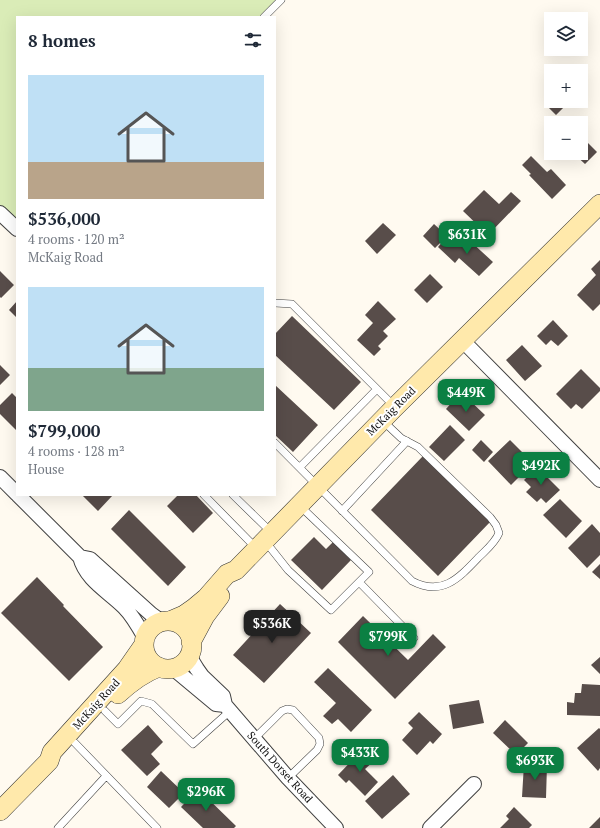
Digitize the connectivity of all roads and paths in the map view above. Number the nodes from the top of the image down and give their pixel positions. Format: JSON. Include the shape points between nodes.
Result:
{"nodes":[{"id":1,"x":281,"y":0,"type":"edge"},
{"id":2,"x":265,"y":16,"type":"edge"},
{"id":3,"x":600,"y":204,"type":"edge"},
{"id":4,"x":0,"y":213,"type":"edge"},
{"id":5,"x":16,"y":228,"type":"edge"},
{"id":6,"x":276,"y":302,"type":"edge"},
{"id":7,"x":462,"y":340,"type":"junction"},
{"id":8,"x":377,"y":389,"type":"junction"},
{"id":9,"x":395,"y":407,"type":"junction"},
{"id":10,"x":382,"y":420,"type":"junction"},
{"id":11,"x":407,"y":441,"type":"junction"},
{"id":12,"x":276,"y":444,"type":"edge"},
{"id":13,"x":300,"y":467,"type":"junction"},
{"id":14,"x":0,"y":477,"type":"edge"},
{"id":15,"x":600,"y":480,"type":"edge"},
{"id":16,"x":318,"y":486,"type":"junction"},
{"id":17,"x":16,"y":494,"type":"edge"},
{"id":18,"x":18,"y":496,"type":"edge"},
{"id":19,"x":205,"y":496,"type":"edge"},
{"id":20,"x":234,"y":496,"type":"edge"},
{"id":21,"x":300,"y":505,"type":"junction"},
{"id":22,"x":342,"y":511,"type":"junction"},
{"id":23,"x":265,"y":541,"type":"junction"},
{"id":24,"x":80,"y":557,"type":"junction"},
{"id":25,"x":236,"y":570,"type":"junction"},
{"id":26,"x":359,"y":582,"type":"junction"},
{"id":27,"x":166,"y":622,"type":"junction"},
{"id":28,"x":414,"y":638,"type":"dead end"},
{"id":29,"x":144,"y":642,"type":"junction"},
{"id":30,"x":190,"y":649,"type":"junction"},
{"id":31,"x":167,"y":668,"type":"junction"},
{"id":32,"x":227,"y":708,"type":"junction"},
{"id":33,"x":105,"y":711,"type":"junction"},
{"id":34,"x":254,"y":739,"type":"junction"},
{"id":35,"x":74,"y":743,"type":"junction"},
{"id":36,"x":49,"y":761,"type":"junction"},
{"id":37,"x":106,"y":776,"type":"junction"},
{"id":38,"x":288,"y":778,"type":"junction"},
{"id":39,"x":474,"y":784,"type":"dead end"},
{"id":40,"x":1,"y":808,"type":"edge"},
{"id":41,"x":58,"y":828,"type":"edge"},
{"id":42,"x":157,"y":828,"type":"edge"},
{"id":43,"x":336,"y":828,"type":"edge"},
{"id":44,"x":430,"y":828,"type":"edge"}],
"edges":[{"from":1,"to":2,"type":"lane"},
{"from":3,"to":7,"type":"street","name":"McKaig Road"},
{"from":4,"to":5,"type":"street"},
{"from":6,"to":8,"type":"lane","via":[[292,304]]},
{"from":7,"to":9,"type":"street","name":"McKaig Road"},
{"from":7,"to":15,"type":"street"},
{"from":8,"to":9,"type":"lane"},
{"from":8,"to":13,"type":"lane"},
{"from":9,"to":10,"type":"street","name":"McKaig Road"},
{"from":10,"to":11,"type":"lane"},
{"from":10,"to":16,"type":"street","name":"McKaig Road"},
{"from":11,"to":22,"type":"lane"},
{"from":11,"to":22,"type":"lane","via":[[418,446],[490,517],[498,529],[495,540],[454,581],[444,585],[421,586],[412,581]]},
{"from":12,"to":13,"type":"lane"},
{"from":13,"to":16,"type":"lane"},
{"from":14,"to":17,"type":"street"},
{"from":16,"to":21,"type":"street","name":"McKaig Road"},
{"from":16,"to":22,"type":"lane"},
{"from":18,"to":24,"type":"street"},
{"from":19,"to":23,"type":"lane"},
{"from":20,"to":23,"type":"lane"},
{"from":21,"to":23,"type":"street","name":"McKaig Road"},
{"from":21,"to":26,"type":"lane","via":[[369,572]]},
{"from":23,"to":25,"type":"street","name":"McKaig Road"},
{"from":23,"to":26,"type":"lane","via":[[288,570],[331,610]]},
{"from":24,"to":27,"type":"street","via":[[90,559],[151,614]]},
{"from":24,"to":29,"type":"street","via":[[83,567],[103,590],[124,607],[139,626]]},
{"from":25,"to":27,"type":"street","name":"McKaig Road","via":[[227,574],[194,608]]},
{"from":25,"to":30,"type":"street","name":"McKaig Road","via":[[234,580],[205,616]]},
{"from":26,"to":28,"type":"lane"},
{"from":27,"to":29,"type":"street","via":[[152,628]]},
{"from":27,"to":30,"type":"street","via":[[178,623],[184,628]]},
{"from":29,"to":31,"type":"street","via":[[148,658]]},
{"from":29,"to":36,"type":"street","name":"McKaig Road","via":[[127,669],[52,752]]},
{"from":30,"to":31,"type":"street","via":[[184,662]]},
{"from":30,"to":32,"type":"street","name":"South Dorset Road","via":[[197,670],[223,696]]},
{"from":31,"to":32,"type":"street","name":"South Dorset Road","via":[[216,704]]},
{"from":31,"to":33,"type":"street","name":"McKaig Road","via":[[147,672],[126,686]]},
{"from":32,"to":33,"type":"lane","via":[[193,744],[152,704],[141,701],[118,724]]},
{"from":32,"to":34,"type":"street","name":"South Dorset Road"},
{"from":33,"to":35,"type":"street","name":"McKaig Road"},
{"from":34,"to":38,"type":"street","name":"South Dorset Road"},
{"from":34,"to":38,"type":"lane","via":[[287,709],[293,710],[319,738],[317,750]]},
{"from":35,"to":36,"type":"street","name":"McKaig Road","via":[[58,758]]},
{"from":35,"to":37,"type":"lane"},
{"from":36,"to":40,"type":"street","name":"McKaig Road"},
{"from":37,"to":41,"type":"lane"},
{"from":37,"to":42,"type":"lane"},
{"from":38,"to":43,"type":"street","name":"South Dorset Road"},
{"from":39,"to":44,"type":"street"}]}
